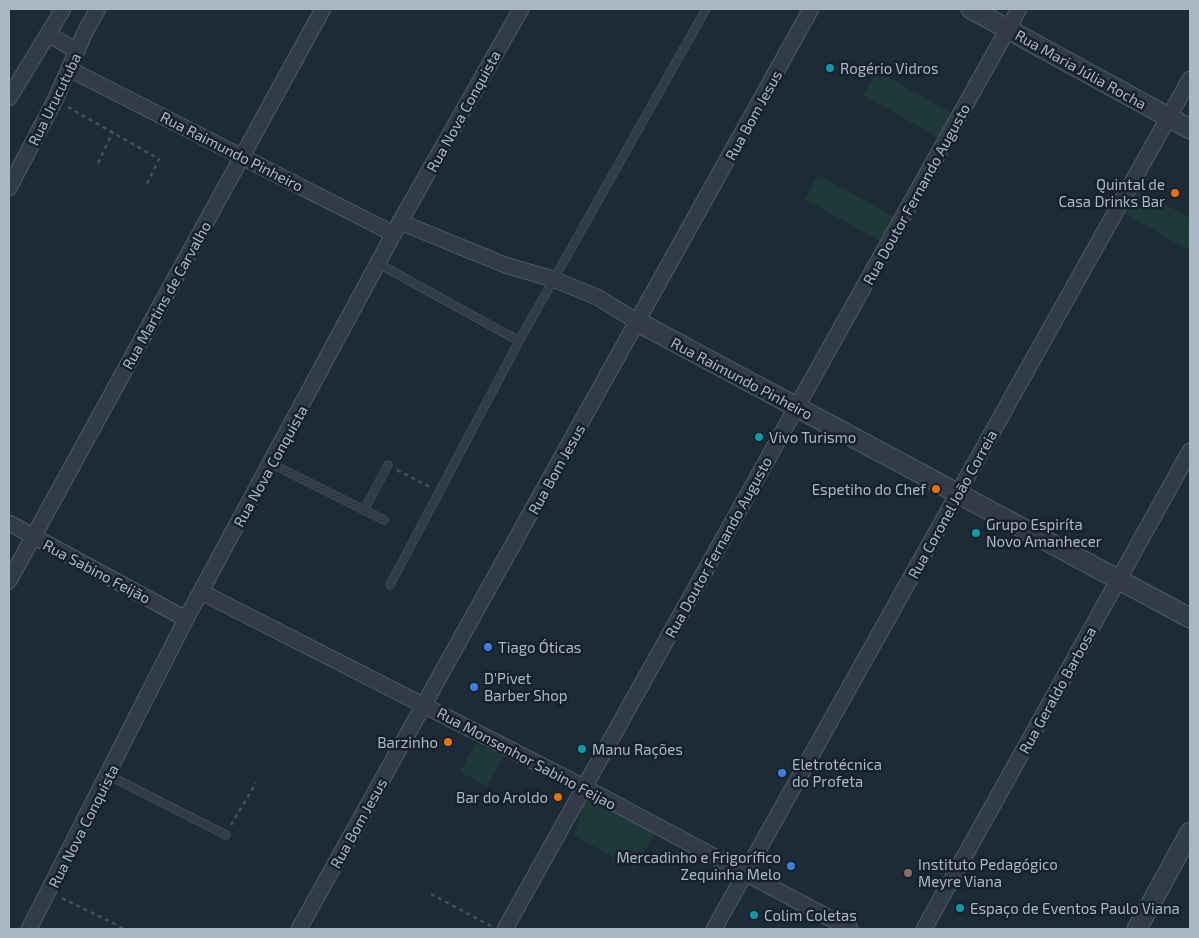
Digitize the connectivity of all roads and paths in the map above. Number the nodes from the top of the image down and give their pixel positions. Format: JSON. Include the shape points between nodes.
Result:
{"nodes":[{"id":1,"x":98,"y":9,"type":"edge"},
{"id":2,"x":323,"y":9,"type":"edge"},
{"id":3,"x":521,"y":9,"type":"edge"},
{"id":4,"x":706,"y":9,"type":"edge"},
{"id":5,"x":811,"y":9,"type":"edge"},
{"id":6,"x":971,"y":9,"type":"edge"},
{"id":7,"x":1019,"y":9,"type":"edge"},
{"id":8,"x":60,"y":10,"type":"edge"},
{"id":9,"x":1008,"y":29,"type":"junction"},
{"id":10,"x":48,"y":34,"type":"junction"},
{"id":11,"x":77,"y":51,"type":"junction"},
{"id":12,"x":69,"y":69,"type":"junction"},
{"id":13,"x":1190,"y":79,"type":"edge"},
{"id":14,"x":9,"y":98,"type":"edge"},
{"id":15,"x":55,"y":100,"type":"junction"},
{"id":16,"x":1169,"y":118,"type":"junction"},
{"id":17,"x":1190,"y":129,"type":"edge"},
{"id":18,"x":113,"y":132,"type":"junction"},
{"id":19,"x":242,"y":156,"type":"junction"},
{"id":20,"x":98,"y":163,"type":"dead end"},
{"id":21,"x":146,"y":186,"type":"dead end"},
{"id":22,"x":9,"y":188,"type":"edge"},
{"id":23,"x":397,"y":228,"type":"junction"},
{"id":24,"x":379,"y":264,"type":"junction"},
{"id":25,"x":553,"y":279,"type":"junction"},
{"id":26,"x":638,"y":322,"type":"junction"},
{"id":27,"x":519,"y":341,"type":"junction"},
{"id":28,"x":796,"y":407,"type":"junction"},
{"id":29,"x":1190,"y":451,"type":"edge"},
{"id":30,"x":272,"y":464,"type":"junction"},
{"id":31,"x":388,"y":465,"type":"joint"},
{"id":32,"x":440,"y":492,"type":"junction"},
{"id":33,"x":958,"y":494,"type":"junction"},
{"id":34,"x":364,"y":510,"type":"junction"},
{"id":35,"x":384,"y":520,"type":"dead end"},
{"id":36,"x":9,"y":524,"type":"edge"},
{"id":37,"x":33,"y":537,"type":"junction"},
{"id":38,"x":1117,"y":580,"type":"junction"},
{"id":39,"x":9,"y":581,"type":"edge"},
{"id":40,"x":390,"y":585,"type":"dead end"},
{"id":41,"x":201,"y":592,"type":"junction"},
{"id":42,"x":1190,"y":618,"type":"edge"},
{"id":43,"x":186,"y":619,"type":"junction"},
{"id":44,"x":425,"y":704,"type":"junction"},
{"id":45,"x":108,"y":775,"type":"junction"},
{"id":46,"x":256,"y":783,"type":"dead end"},
{"id":47,"x":584,"y":787,"type":"junction"},
{"id":48,"x":1190,"y":832,"type":"edge"},
{"id":49,"x":226,"y":835,"type":"joint"},
{"id":50,"x":745,"y":873,"type":"junction"},
{"id":51,"x":49,"y":892,"type":"junction"},
{"id":52,"x":431,"y":894,"type":"dead end"},
{"id":53,"x":29,"y":929,"type":"edge"},
{"id":54,"x":125,"y":929,"type":"edge"},
{"id":55,"x":299,"y":929,"type":"edge"},
{"id":56,"x":497,"y":929,"type":"edge"},
{"id":57,"x":505,"y":929,"type":"edge"},
{"id":58,"x":714,"y":929,"type":"edge"},
{"id":59,"x":850,"y":929,"type":"edge"},
{"id":60,"x":924,"y":929,"type":"edge"},
{"id":61,"x":1137,"y":929,"type":"edge"}],
"edges":[{"from":1,"to":11,"type":"street","name":"Rua Urucutuba"},
{"from":2,"to":19,"type":"street","name":"Rua Martins de Carvalho"},
{"from":3,"to":23,"type":"street","name":"Rua Nova Conquista"},
{"from":4,"to":25,"type":"lane"},
{"from":5,"to":26,"type":"street","name":"Rua Bom Jesus"},
{"from":6,"to":9,"type":"street","name":"Rua Maria Júlia Rocha"},
{"from":7,"to":9,"type":"street","name":"Rua Doutor Fernando Augusto"},
{"from":8,"to":10,"type":"street"},
{"from":9,"to":16,"type":"street","name":"Rua Maria Júlia Rocha"},
{"from":9,"to":28,"type":"street","name":"Rua Doutor Fernando Augusto"},
{"from":10,"to":11,"type":"street"},
{"from":10,"to":14,"type":"street"},
{"from":11,"to":12,"type":"street","name":"Rua Urucutuba"},
{"from":12,"to":15,"type":"street","name":"Rua Urucutuba"},
{"from":12,"to":19,"type":"street","name":"Rua Raimundo Pinheiro"},
{"from":13,"to":16,"type":"street","name":"Rua Coronel João Correia"},
{"from":15,"to":18,"type":"path"},
{"from":15,"to":22,"type":"street","name":"Rua Urucutuba"},
{"from":16,"to":17,"type":"street","name":"Rua Maria Júlia Rocha"},
{"from":16,"to":33,"type":"street","name":"Rua Coronel João Correia"},
{"from":18,"to":20,"type":"path"},
{"from":18,"to":21,"type":"path","via":[[159,159]]},
{"from":19,"to":23,"type":"street","name":"Rua Raimundo Pinheiro"},
{"from":19,"to":37,"type":"street","name":"Rua Martins de Carvalho"},
{"from":23,"to":24,"type":"street","name":"Rua Nova Conquista"},
{"from":23,"to":25,"type":"street","name":"Rua Raimundo Pinheiro"},
{"from":24,"to":27,"type":"lane"},
{"from":24,"to":30,"type":"street","name":"Rua Nova Conquista"},
{"from":25,"to":26,"type":"street","name":"Rua Raimundo Pinheiro","via":[[597,297]]},
{"from":25,"to":27,"type":"lane"},
{"from":26,"to":28,"type":"street","name":"Rua Raimundo Pinheiro"},
{"from":26,"to":44,"type":"street","name":"Rua Bom Jesus"},
{"from":27,"to":32,"type":"lane"},
{"from":28,"to":33,"type":"street","name":"Rua Raimundo Pinheiro"},
{"from":28,"to":47,"type":"street","name":"Rua Doutor Fernando Augusto"},
{"from":29,"to":38,"type":"street","name":"Rua Geraldo Barbosa"},
{"from":30,"to":34,"type":"lane"},
{"from":30,"to":41,"type":"street","name":"Rua Nova Conquista"},
{"from":31,"to":32,"type":"path"},
{"from":31,"to":34,"type":"lane"},
{"from":32,"to":40,"type":"lane"},
{"from":33,"to":38,"type":"street","name":"Rua Raimundo Pinheiro"},
{"from":33,"to":50,"type":"street","name":"Rua Coronel João Correia"},
{"from":34,"to":35,"type":"lane"},
{"from":36,"to":37,"type":"street","name":"Rua Sabino Feijão"},
{"from":37,"to":39,"type":"street","name":"Rua Martins de Carvalho"},
{"from":37,"to":43,"type":"street","name":"Rua Sabino Feijão"},
{"from":38,"to":42,"type":"street","name":"Rua Raimundo Pinheiro"},
{"from":38,"to":60,"type":"street","name":"Rua Geraldo Barbosa"},
{"from":41,"to":43,"type":"street","name":"Rua Nova Conquista"},
{"from":41,"to":44,"type":"street","name":"Rua Monsenhor Sabino Feijao"},
{"from":43,"to":45,"type":"street","name":"Rua Nova Conquista"},
{"from":44,"to":47,"type":"street","name":"Rua Monsenhor Sabino Feijao"},
{"from":44,"to":55,"type":"street","name":"Rua Bom Jesus"},
{"from":45,"to":49,"type":"lane"},
{"from":45,"to":51,"type":"street","name":"Rua Nova Conquista"},
{"from":46,"to":49,"type":"path"},
{"from":47,"to":50,"type":"street","name":"Rua Monsenhor Sabino Feijao"},
{"from":47,"to":57,"type":"street","name":"Rua Doutor Fernando Augusto"},
{"from":48,"to":61,"type":"street"},
{"from":50,"to":58,"type":"street","name":"Rua Coronel João Correia"},
{"from":50,"to":59,"type":"street","name":"Rua Monsenhor Sabino Feijao"},
{"from":51,"to":53,"type":"street","name":"Rua Nova Conquista"},
{"from":51,"to":54,"type":"path"},
{"from":52,"to":56,"type":"path"}]}
